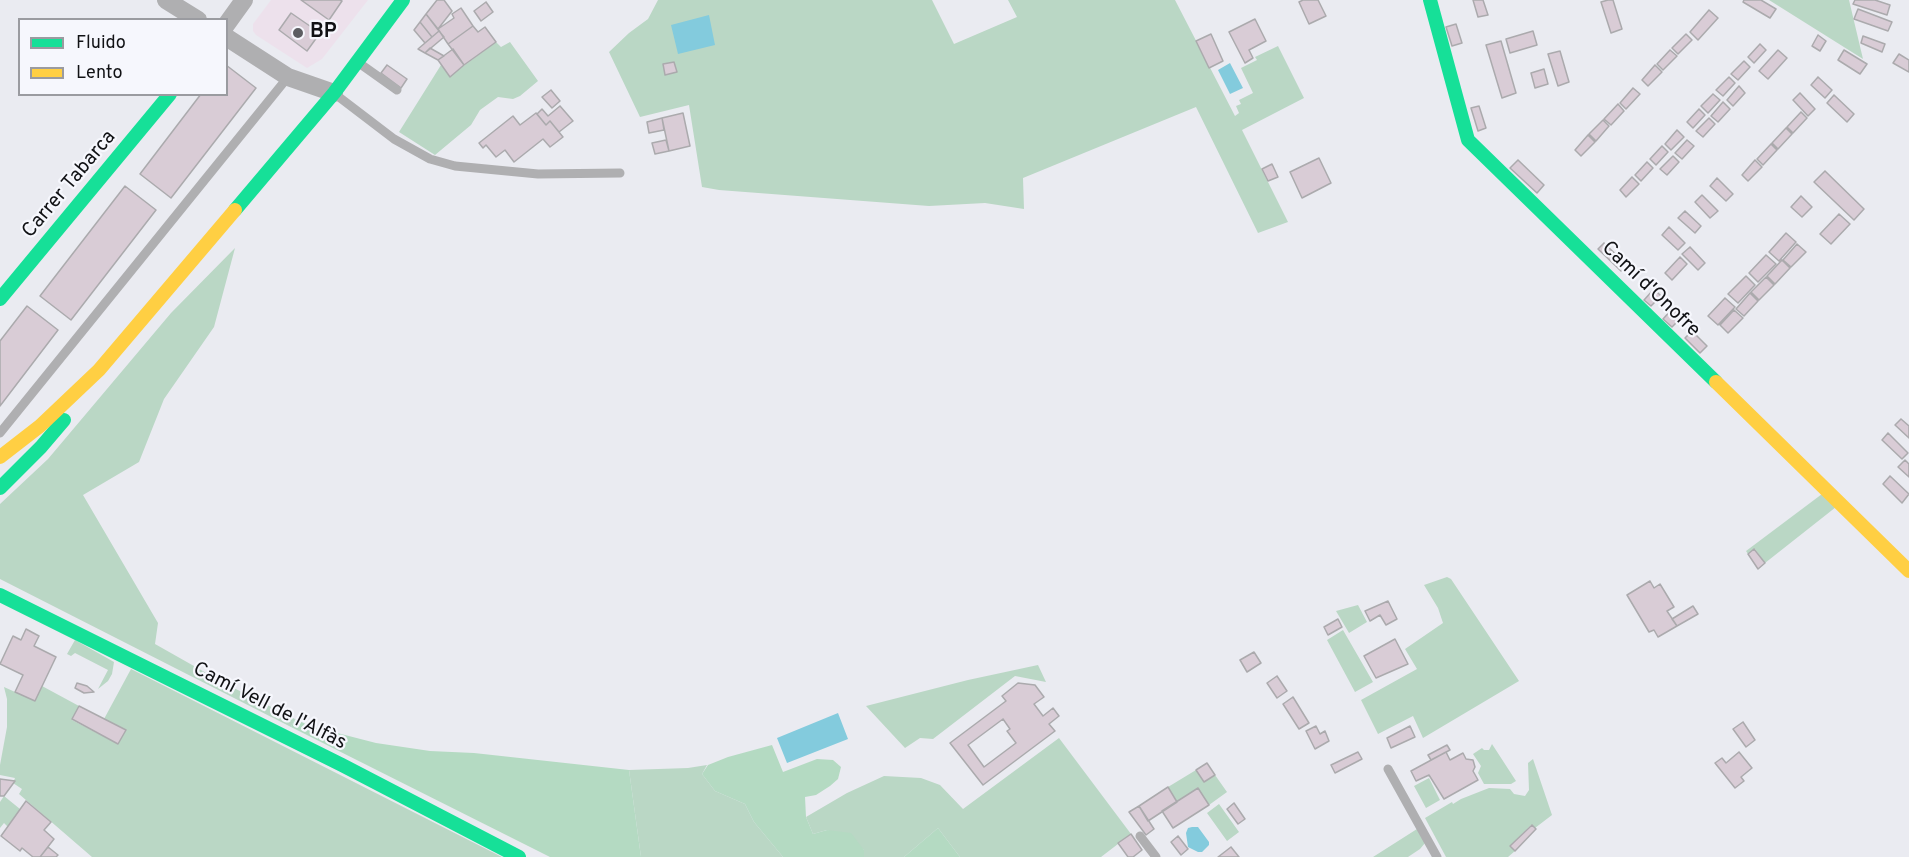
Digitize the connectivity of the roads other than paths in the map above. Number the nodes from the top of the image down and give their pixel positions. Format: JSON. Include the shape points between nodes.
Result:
{"nodes":[{"id":1,"x":166,"y":0,"type":"edge"},
{"id":2,"x":244,"y":0,"type":"edge"},
{"id":3,"x":403,"y":0,"type":"edge"},
{"id":4,"x":1430,"y":0,"type":"edge"},
{"id":5,"x":195,"y":18,"type":"edge"},
{"id":6,"x":228,"y":21,"type":"edge"},
{"id":7,"x":228,"y":38,"type":"edge"},
{"id":8,"x":357,"y":61,"type":"junction"},
{"id":9,"x":288,"y":77,"type":"junction"},
{"id":10,"x":397,"y":90,"type":"dead end"},
{"id":11,"x":334,"y":93,"type":"junction"},
{"id":12,"x":168,"y":96,"type":"edge"},
{"id":13,"x":620,"y":173,"type":"dead end"},
{"id":14,"x":0,"y":299,"type":"edge"},
{"id":15,"x":99,"y":370,"type":"junction"},
{"id":16,"x":0,"y":433,"type":"edge"},
{"id":17,"x":0,"y":457,"type":"edge"},
{"id":18,"x":0,"y":488,"type":"edge"},
{"id":19,"x":1909,"y":571,"type":"edge"},
{"id":20,"x":0,"y":595,"type":"edge"},
{"id":21,"x":1388,"y":769,"type":"dead end"},
{"id":22,"x":1140,"y":836,"type":"dead end"},
{"id":23,"x":519,"y":857,"type":"edge"},
{"id":24,"x":1156,"y":857,"type":"edge"},
{"id":25,"x":1437,"y":857,"type":"edge"}],
"edges":[{"from":1,"to":5,"type":"street"},
{"from":2,"to":6,"type":"street"},
{"from":3,"to":8,"type":"street"},
{"from":4,"to":19,"type":"street","name":"Camí d'Onofre","via":[[1468,140]]},
{"from":7,"to":9,"type":"street"},
{"from":8,"to":10,"type":"lane"},
{"from":8,"to":11,"type":"street"},
{"from":9,"to":11,"type":"street"},
{"from":9,"to":16,"type":"lane"},
{"from":11,"to":13,"type":"lane","via":[[394,140],[430,159],[455,166],[538,174]]},
{"from":11,"to":15,"type":"street"},
{"from":12,"to":14,"type":"street","name":"Carrer Tabarca"},
{"from":15,"to":17,"type":"street","via":[[40,426]]},
{"from":15,"to":18,"type":"street","via":[[79,403]]},
{"from":20,"to":23,"type":"street","name":"Camí Vell de l'Alfàs"},
{"from":21,"to":25,"type":"lane"},
{"from":22,"to":24,"type":"lane"}]}
